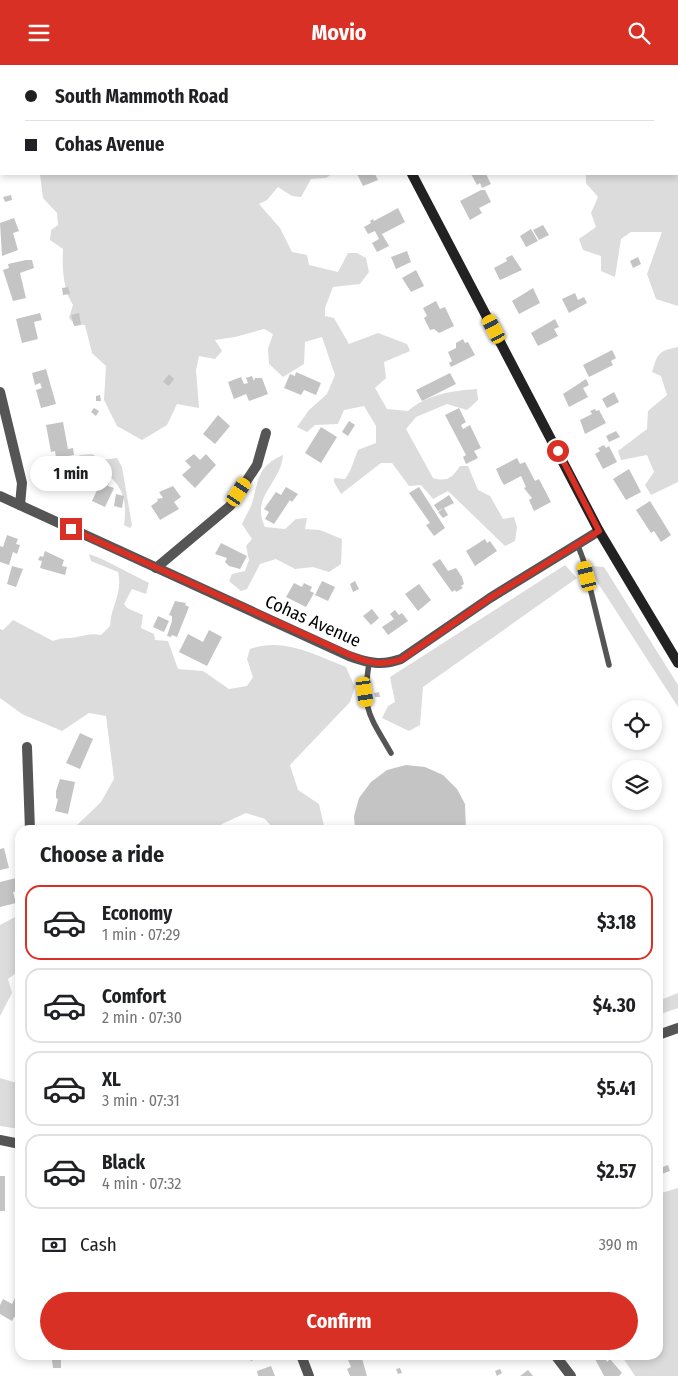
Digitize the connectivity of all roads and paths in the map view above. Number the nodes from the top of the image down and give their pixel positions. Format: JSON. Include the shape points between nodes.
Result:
{"nodes":[{"id":1,"x":413,"y":175,"type":"edge"},
{"id":2,"x":0,"y":392,"type":"edge"},
{"id":3,"x":266,"y":433,"type":"dead end"},
{"id":4,"x":0,"y":496,"type":"edge"},
{"id":5,"x":20,"y":505,"type":"junction"},
{"id":6,"x":599,"y":531,"type":"junction"},
{"id":7,"x":577,"y":543,"type":"junction"},
{"id":8,"x":156,"y":568,"type":"junction"},
{"id":9,"x":369,"y":663,"type":"junction"},
{"id":10,"x":678,"y":663,"type":"edge"},
{"id":11,"x":609,"y":665,"type":"dead end"},
{"id":12,"x":27,"y":747,"type":"dead end"},
{"id":13,"x":392,"y":753,"type":"dead end"},
{"id":14,"x":30,"y":825,"type":"edge"},
{"id":15,"x":678,"y":1028,"type":"edge"},
{"id":16,"x":663,"y":1033,"type":"edge"},
{"id":17,"x":0,"y":1140,"type":"edge"},
{"id":18,"x":15,"y":1142,"type":"edge"},
{"id":19,"x":303,"y":1360,"type":"edge"},
{"id":20,"x":559,"y":1360,"type":"edge"},
{"id":21,"x":310,"y":1376,"type":"edge"},
{"id":22,"x":571,"y":1376,"type":"edge"}],
"edges":[{"from":1,"to":6,"type":"main road"},
{"from":2,"to":5,"type":"street","via":[[22,483]]},
{"from":3,"to":8,"type":"street","via":[[257,465],[230,505]]},
{"from":4,"to":5,"type":"street","name":"Cohas Avenue"},
{"from":5,"to":8,"type":"street","name":"Cohas Avenue"},
{"from":6,"to":7,"type":"street","name":"Cohas Avenue"},
{"from":6,"to":10,"type":"main road"},
{"from":7,"to":9,"type":"street","name":"Cohas Avenue","via":[[402,659],[389,664]]},
{"from":7,"to":11,"type":"lane"},
{"from":8,"to":9,"type":"street","name":"Cohas Avenue"},
{"from":9,"to":13,"type":"lane","via":[[365,692],[368,713]]},
{"from":12,"to":14,"type":"street"},
{"from":15,"to":16,"type":"street"},
{"from":17,"to":18,"type":"street"},
{"from":19,"to":21,"type":"street"},
{"from":20,"to":22,"type":"street"}]}
